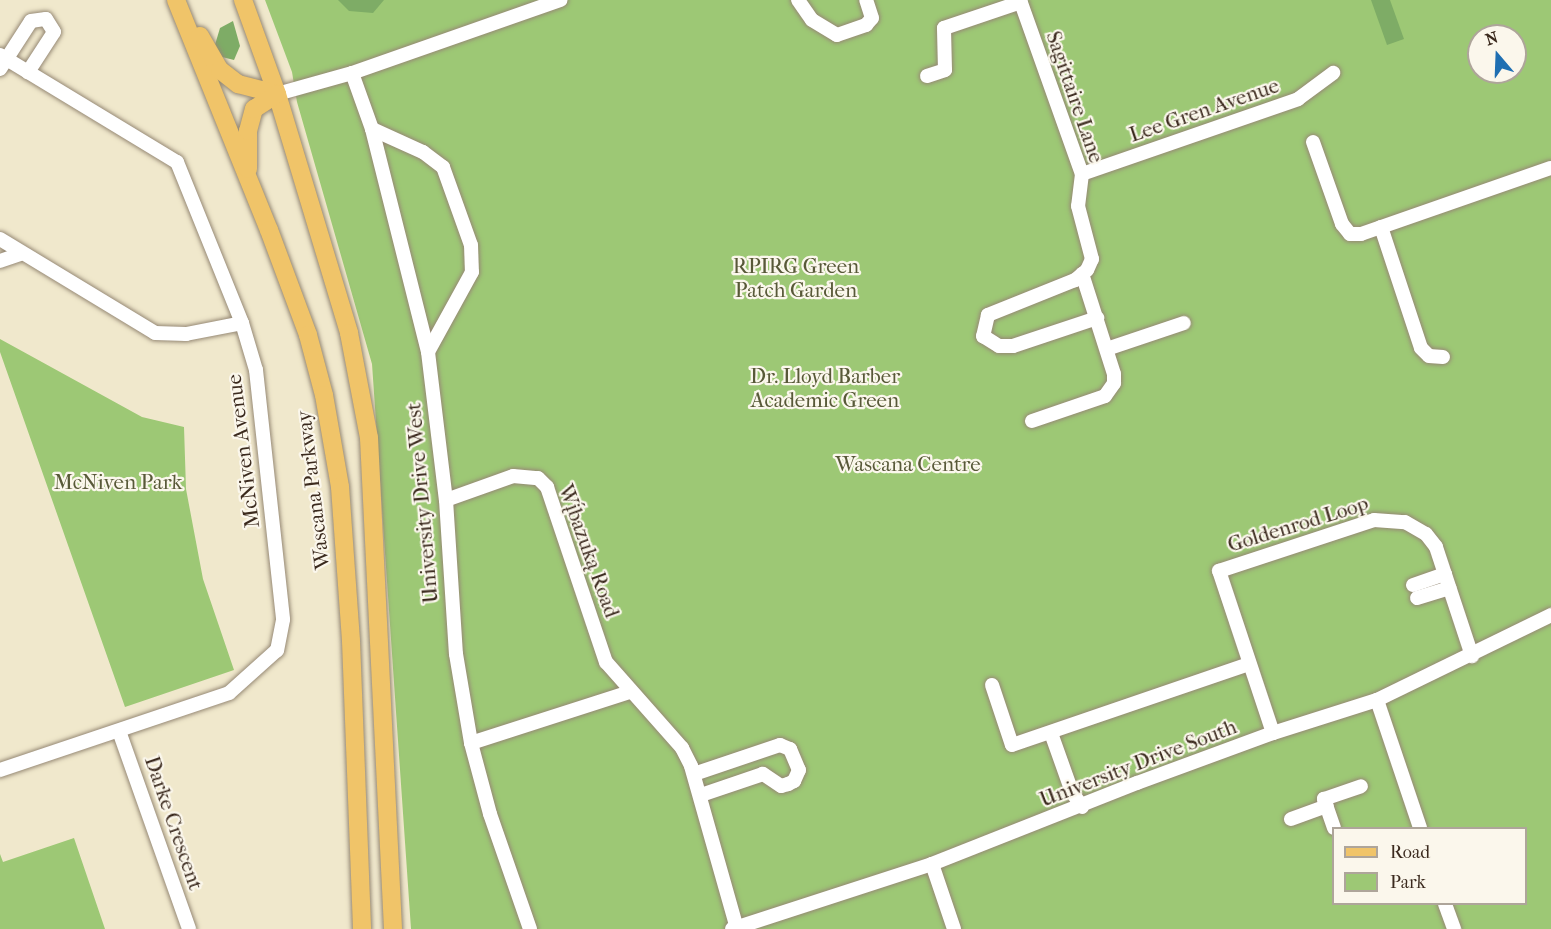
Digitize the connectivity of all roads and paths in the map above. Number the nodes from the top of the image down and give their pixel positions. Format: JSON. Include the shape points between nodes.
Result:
{"nodes":[{"id":1,"x":176,"y":0,"type":"edge"},
{"id":2,"x":180,"y":0,"type":"edge"},
{"id":3,"x":243,"y":0,"type":"edge"},
{"id":4,"x":561,"y":0,"type":"edge"},
{"id":5,"x":798,"y":0,"type":"edge"},
{"id":6,"x":866,"y":0,"type":"edge"},
{"id":7,"x":1020,"y":1,"type":"edge"},
{"id":8,"x":2,"y":61,"type":"edge"},
{"id":9,"x":28,"y":72,"type":"junction"},
{"id":10,"x":352,"y":73,"type":"junction"},
{"id":11,"x":1333,"y":73,"type":"dead end"},
{"id":12,"x":927,"y":76,"type":"dead end"},
{"id":13,"x":277,"y":94,"type":"junction"},
{"id":14,"x":372,"y":129,"type":"junction"},
{"id":15,"x":1313,"y":142,"type":"dead end"},
{"id":16,"x":1551,"y":168,"type":"edge"},
{"id":17,"x":1082,"y":174,"type":"junction"},
{"id":18,"x":248,"y":180,"type":"junction"},
{"id":19,"x":1381,"y":227,"type":"junction"},
{"id":20,"x":0,"y":239,"type":"edge"},
{"id":21,"x":20,"y":254,"type":"junction"},
{"id":22,"x":0,"y":261,"type":"edge"},
{"id":23,"x":1082,"y":274,"type":"junction"},
{"id":24,"x":1096,"y":318,"type":"junction"},
{"id":25,"x":242,"y":323,"type":"junction"},
{"id":26,"x":1184,"y":323,"type":"dead end"},
{"id":27,"x":1107,"y":349,"type":"junction"},
{"id":28,"x":428,"y":352,"type":"junction"},
{"id":29,"x":1443,"y":357,"type":"dead end"},
{"id":30,"x":1032,"y":422,"type":"dead end"},
{"id":31,"x":446,"y":500,"type":"junction"},
{"id":32,"x":1445,"y":574,"type":"junction"},
{"id":33,"x":1449,"y":588,"type":"junction"},
{"id":34,"x":1551,"y":615,"type":"edge"},
{"id":35,"x":1472,"y":656,"type":"junction"},
{"id":36,"x":1249,"y":664,"type":"junction"},
{"id":37,"x":992,"y":685,"type":"dead end"},
{"id":38,"x":630,"y":692,"type":"junction"},
{"id":39,"x":1377,"y":700,"type":"junction"},
{"id":40,"x":119,"y":731,"type":"junction"},
{"id":41,"x":1051,"y":733,"type":"junction"},
{"id":42,"x":1273,"y":733,"type":"junction"},
{"id":43,"x":471,"y":743,"type":"junction"},
{"id":44,"x":0,"y":770,"type":"edge"},
{"id":45,"x":694,"y":774,"type":"junction"},
{"id":46,"x":1361,"y":786,"type":"dead end"},
{"id":47,"x":700,"y":795,"type":"junction"},
{"id":48,"x":1327,"y":806,"type":"junction"},
{"id":49,"x":1082,"y":807,"type":"junction"},
{"id":50,"x":1291,"y":819,"type":"dead end"},
{"id":51,"x":1334,"y":827,"type":"edge"},
{"id":52,"x":1417,"y":827,"type":"edge"},
{"id":53,"x":932,"y":864,"type":"junction"},
{"id":54,"x":1446,"y":905,"type":"edge"},
{"id":55,"x":735,"y":928,"type":"edge"},
{"id":56,"x":189,"y":929,"type":"edge"},
{"id":57,"x":362,"y":929,"type":"edge"},
{"id":58,"x":393,"y":929,"type":"edge"},
{"id":59,"x":530,"y":929,"type":"edge"},
{"id":60,"x":954,"y":929,"type":"edge"},
{"id":61,"x":1454,"y":929,"type":"edge"}],
"edges":[{"from":1,"to":18,"type":"main road","name":"Wascana Parkway"},
{"from":2,"to":13,"type":"main road","via":[[220,70],[238,84]]},
{"from":3,"to":13,"type":"main road"},
{"from":4,"to":10,"type":"street"},
{"from":5,"to":6,"type":"street","via":[[812,20],[837,35],[866,25],[872,18]]},
{"from":7,"to":12,"type":"street","via":[[944,28],[945,70]]},
{"from":7,"to":17,"type":"street","name":"Sagittaire Lane"},
{"from":8,"to":9,"type":"street","name":"McNiven Avenue"},
{"from":8,"to":9,"type":"street","via":[[31,21],[46,19],[54,32]]},
{"from":9,"to":25,"type":"street","name":"McNiven Avenue","via":[[177,162]]},
{"from":10,"to":13,"type":"street"},
{"from":10,"to":14,"type":"street","name":"University Drive West"},
{"from":11,"to":17,"type":"street","name":"Lee Gren Avenue","via":[[1298,99]]},
{"from":13,"to":18,"type":"main road","via":[[254,109],[248,131]]},
{"from":13,"to":58,"type":"main road","via":[[349,333],[369,438]]},
{"from":14,"to":28,"type":"street","name":"University Drive West"},
{"from":14,"to":28,"type":"street","via":[[423,152],[443,167],[471,245],[472,272]]},
{"from":15,"to":19,"type":"street","via":[[1342,224],[1350,234]]},
{"from":16,"to":19,"type":"street"},
{"from":17,"to":23,"type":"street","name":"Sagittaire Lane","via":[[1077,206],[1092,259]]},
{"from":18,"to":57,"type":"main road","name":"Wascana Parkway","via":[[308,335],[334,442],[351,641]]},
{"from":19,"to":29,"type":"street","via":[[1421,348],[1429,356]]},
{"from":20,"to":21,"type":"street"},
{"from":21,"to":22,"type":"street"},
{"from":21,"to":25,"type":"street","via":[[154,333],[186,334]]},
{"from":23,"to":24,"type":"street"},
{"from":23,"to":24,"type":"street","via":[[994,311],[982,328],[983,336],[999,346],[1013,346]]},
{"from":24,"to":27,"type":"street"},
{"from":25,"to":40,"type":"street","name":"McNiven Avenue","via":[[256,370],[282,608],[277,650],[229,693]]},
{"from":26,"to":27,"type":"street"},
{"from":27,"to":30,"type":"street","via":[[1114,374],[1105,396]]},
{"from":28,"to":31,"type":"street","name":"University Drive West"},
{"from":31,"to":38,"type":"street","name":"Wį́bazuką Road","via":[[513,476],[538,478],[547,488],[606,662]]},
{"from":31,"to":43,"type":"street","name":"University Drive West","via":[[456,654]]},
{"from":32,"to":33,"type":"street","name":"Goldenrod Loop"},
{"from":32,"to":33,"type":"street","via":[[1415,592]]},
{"from":32,"to":36,"type":"street","name":"Goldenrod Loop","via":[[1436,547],[1426,534],[1414,525],[1392,519],[1374,520],[1219,571]]},
{"from":33,"to":35,"type":"street","name":"Goldenrod Loop"},
{"from":34,"to":35,"type":"street","name":"University Drive South"},
{"from":35,"to":39,"type":"street","name":"University Drive South"},
{"from":36,"to":41,"type":"street","via":[[1074,721]]},
{"from":36,"to":42,"type":"street","name":"Goldenrod Loop"},
{"from":37,"to":41,"type":"street","via":[[1012,745]]},
{"from":38,"to":43,"type":"street"},
{"from":38,"to":45,"type":"street","name":"Wį́bazuką Road","via":[[682,748]]},
{"from":39,"to":42,"type":"street","name":"University Drive South"},
{"from":39,"to":52,"type":"street"},
{"from":40,"to":44,"type":"street","name":"McNiven Avenue"},
{"from":40,"to":56,"type":"street","name":"Darke Crescent"},
{"from":41,"to":49,"type":"street","via":[[1072,792]]},
{"from":42,"to":49,"type":"street","name":"University Drive South"},
{"from":43,"to":59,"type":"street","name":"University Drive West","via":[[490,814]]},
{"from":45,"to":47,"type":"street","name":"Wį́bazuką Road"},
{"from":45,"to":47,"type":"street","via":[[780,745],[790,749],[798,770],[794,781],[781,786],[763,774]]},
{"from":46,"to":48,"type":"street","via":[[1324,799]]},
{"from":47,"to":55,"type":"street","name":"Wį́bazuką Road"},
{"from":48,"to":50,"type":"street"},
{"from":48,"to":51,"type":"street"},
{"from":49,"to":53,"type":"street","name":"University Drive South"},
{"from":53,"to":55,"type":"street","name":"University Drive South"},
{"from":53,"to":60,"type":"street"},
{"from":54,"to":61,"type":"street"}]}
